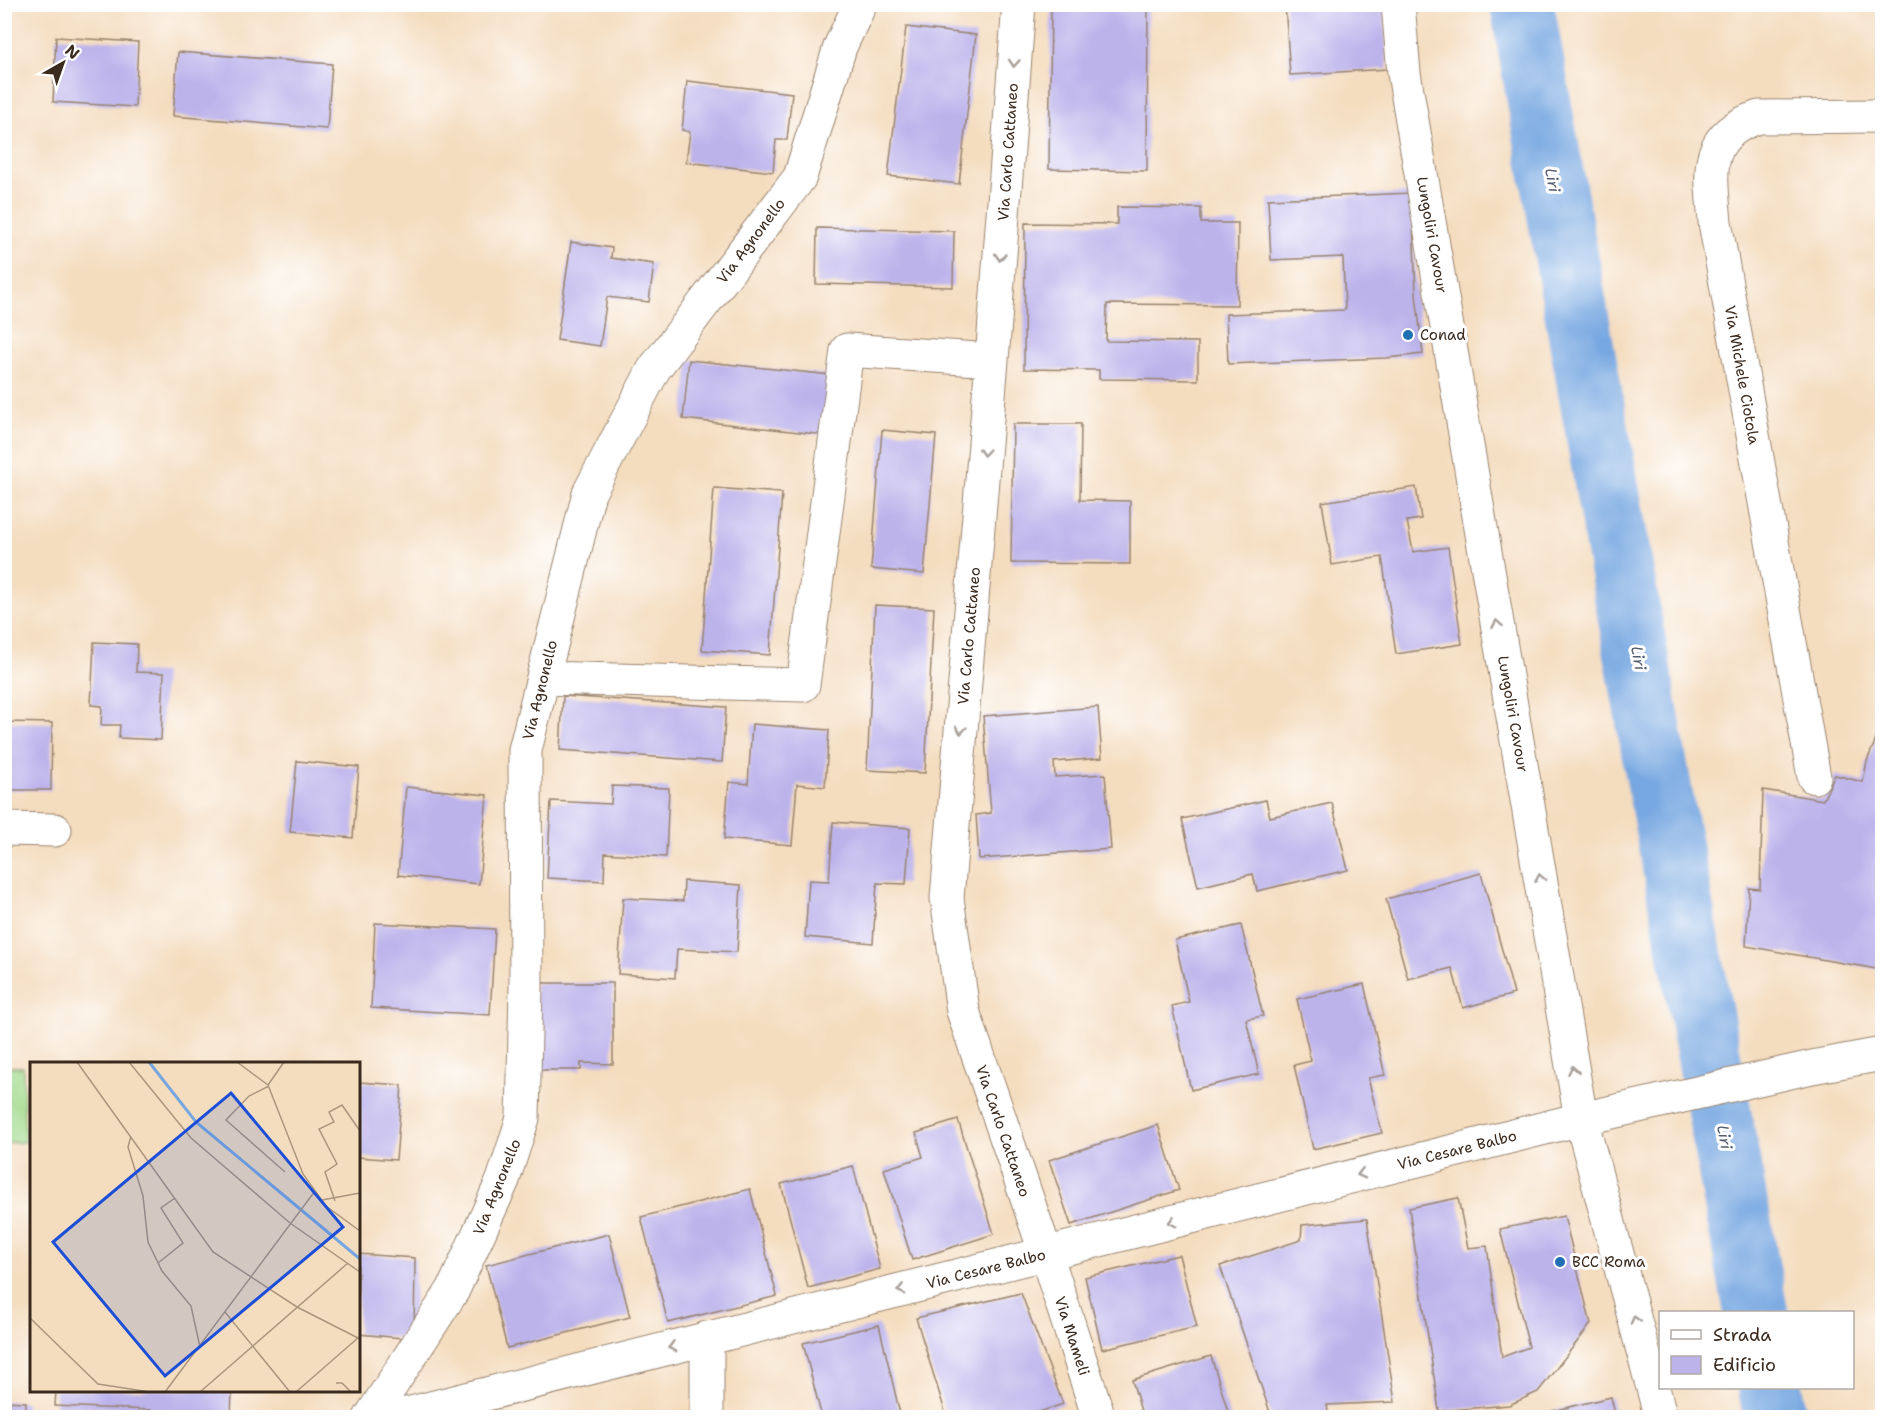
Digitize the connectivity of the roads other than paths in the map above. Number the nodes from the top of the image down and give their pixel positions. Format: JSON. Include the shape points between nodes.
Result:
{"nodes":[{"id":1,"x":860,"y":4,"type":"edge"},
{"id":2,"x":1019,"y":4,"type":"edge"},
{"id":3,"x":1398,"y":4,"type":"edge"},
{"id":4,"x":1882,"y":116,"type":"edge"},
{"id":5,"x":992,"y":360,"type":"junction"},
{"id":6,"x":543,"y":678,"type":"junction"},
{"id":7,"x":1814,"y":777,"type":"dead end"},
{"id":8,"x":4,"y":829,"type":"edge"},
{"id":9,"x":55,"y":830,"type":"dead end"},
{"id":10,"x":1882,"y":1054,"type":"edge"},
{"id":11,"x":1581,"y":1119,"type":"junction"},
{"id":12,"x":1046,"y":1254,"type":"junction"},
{"id":13,"x":707,"y":1338,"type":"junction"},
{"id":14,"x":370,"y":1418,"type":"edge"},
{"id":15,"x":391,"y":1418,"type":"edge"},
{"id":16,"x":706,"y":1418,"type":"edge"},
{"id":17,"x":1099,"y":1418,"type":"edge"},
{"id":18,"x":1661,"y":1418,"type":"edge"}],
"edges":[{"from":1,"to":6,"type":"street","name":"Via Agnonello","via":[[840,47],[800,177],[654,369],[589,493]]},
{"from":2,"to":5,"type":"street","name":"Via Carlo Cattaneo","one_way":true},
{"from":11,"to":3,"type":"street","name":"Lungoliri Cavour","one_way":true,"via":[[1404,73]]},
{"from":4,"to":7,"type":"street","name":"Via Michele Ciotola","via":[[1759,117],[1729,131],[1712,162],[1715,222]]},
{"from":5,"to":6,"type":"street","via":[[847,350],[803,685]]},
{"from":5,"to":12,"type":"street","name":"Via Carlo Cattaneo","one_way":true,"via":[[947,898],[963,1011]]},
{"from":6,"to":14,"type":"street","name":"Via Agnonello","via":[[525,750],[523,1118],[503,1180],[453,1290]]},
{"from":8,"to":9,"type":"street"},
{"from":10,"to":11,"type":"street","name":"Via Cesare Balbo"},
{"from":11,"to":12,"type":"street","name":"Via Cesare Balbo","one_way":true},
{"from":18,"to":11,"type":"street","name":"Lungoliri Cavour","one_way":true},
{"from":12,"to":13,"type":"street","name":"Via Cesare Balbo","one_way":true},
{"from":12,"to":17,"type":"street","name":"Via Mameli"},
{"from":13,"to":15,"type":"street","name":"Via Cesare Balbo","one_way":true},
{"from":13,"to":16,"type":"street"}]}
